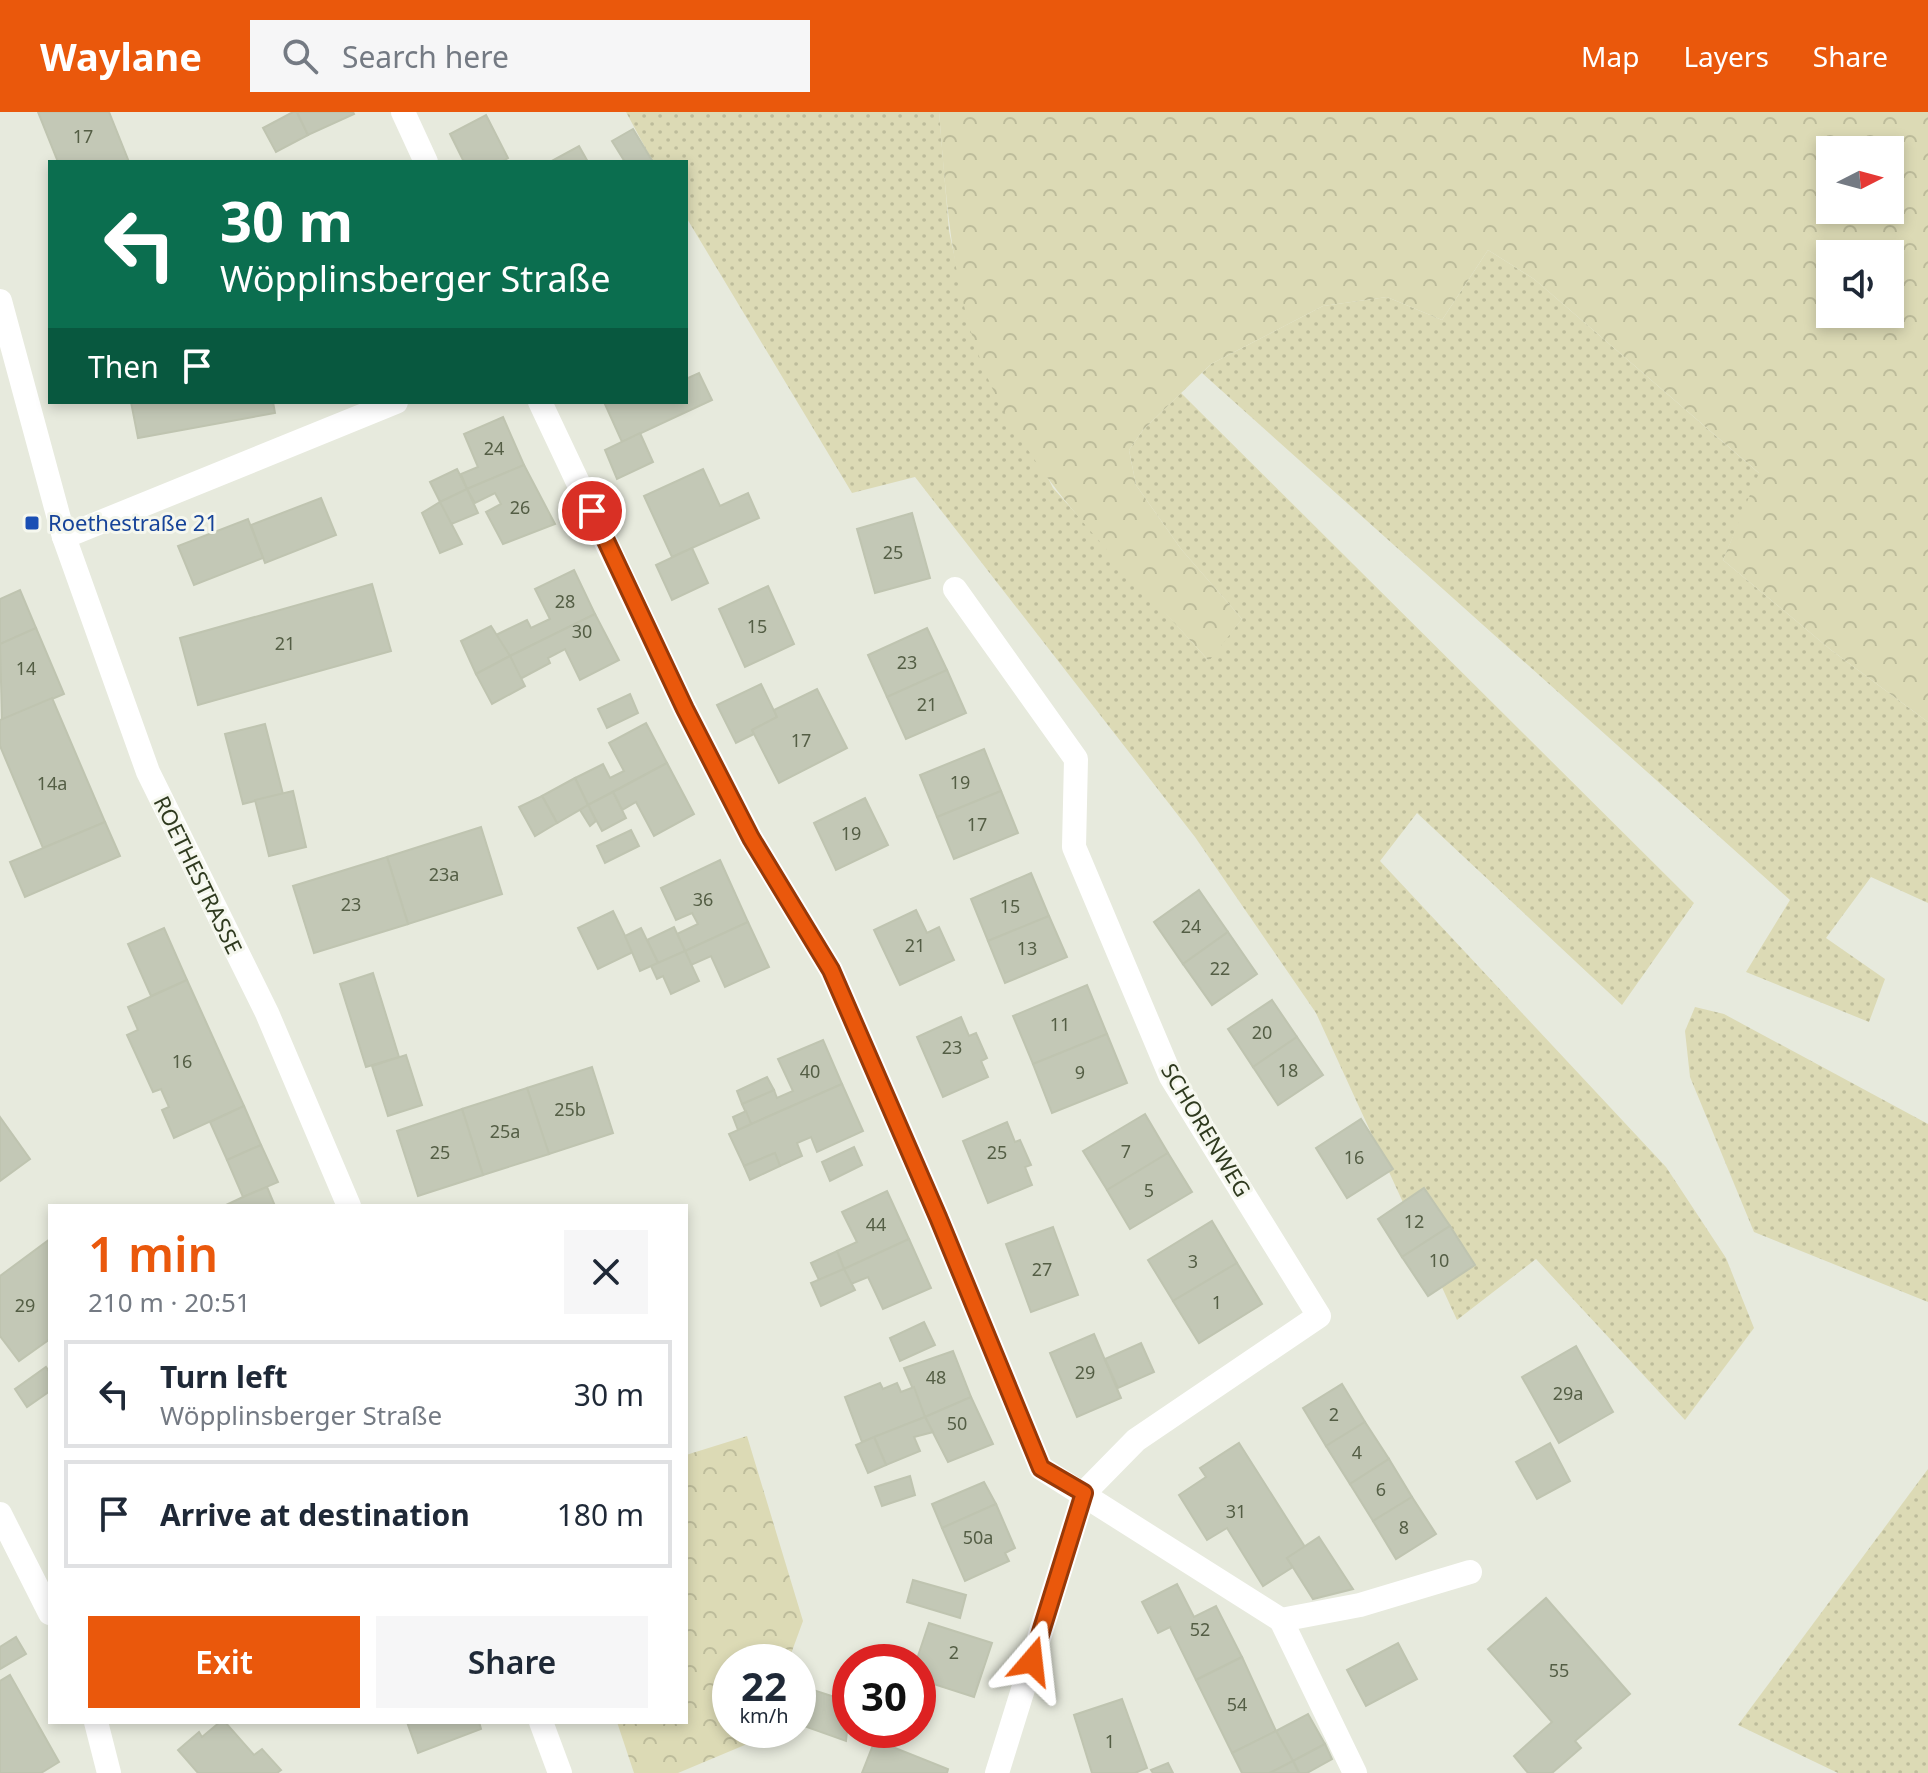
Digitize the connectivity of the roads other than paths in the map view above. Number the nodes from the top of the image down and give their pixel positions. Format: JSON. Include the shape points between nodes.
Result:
{"nodes":[{"id":1,"x":403,"y":112,"type":"edge"},
{"id":2,"x":425,"y":160,"type":"edge"},
{"id":3,"x":0,"y":301,"type":"edge"},
{"id":4,"x":391,"y":404,"type":"edge"},
{"id":5,"x":541,"y":404,"type":"edge"},
{"id":6,"x":64,"y":537,"type":"junction"},
{"id":7,"x":955,"y":589,"type":"dead end"},
{"id":8,"x":348,"y":1204,"type":"edge"},
{"id":9,"x":1084,"y":1493,"type":"junction"},
{"id":10,"x":0,"y":1514,"type":"edge"},
{"id":11,"x":1470,"y":1572,"type":"dead end"},
{"id":12,"x":48,"y":1609,"type":"edge"},
{"id":13,"x":1281,"y":1620,"type":"junction"},
{"id":14,"x":97,"y":1724,"type":"edge"},
{"id":15,"x":542,"y":1724,"type":"edge"},
{"id":16,"x":109,"y":1773,"type":"edge"},
{"id":17,"x":560,"y":1773,"type":"edge"},
{"id":18,"x":997,"y":1773,"type":"edge"},
{"id":19,"x":1355,"y":1773,"type":"edge"}],
"edges":[{"from":1,"to":2,"type":"street"},
{"from":3,"to":6,"type":"street","name":"ROETHESTRASSE"},
{"from":4,"to":6,"type":"street"},
{"from":5,"to":9,"type":"street","via":[[691,722],[751,838],[831,970],[1041,1468]]},
{"from":6,"to":8,"type":"street","name":"ROETHESTRASSE","via":[[148,772],[267,1013]]},
{"from":7,"to":9,"type":"street","name":"SCHORENWEG","via":[[1076,759],[1074,847],[1171,1077],[1319,1316],[1136,1440]]},
{"from":9,"to":13,"type":"street"},
{"from":9,"to":18,"type":"street"},
{"from":10,"to":12,"type":"street"},
{"from":11,"to":13,"type":"street","via":[[1360,1605]]},
{"from":13,"to":19,"type":"street"},
{"from":14,"to":16,"type":"street"},
{"from":15,"to":17,"type":"street"}]}
